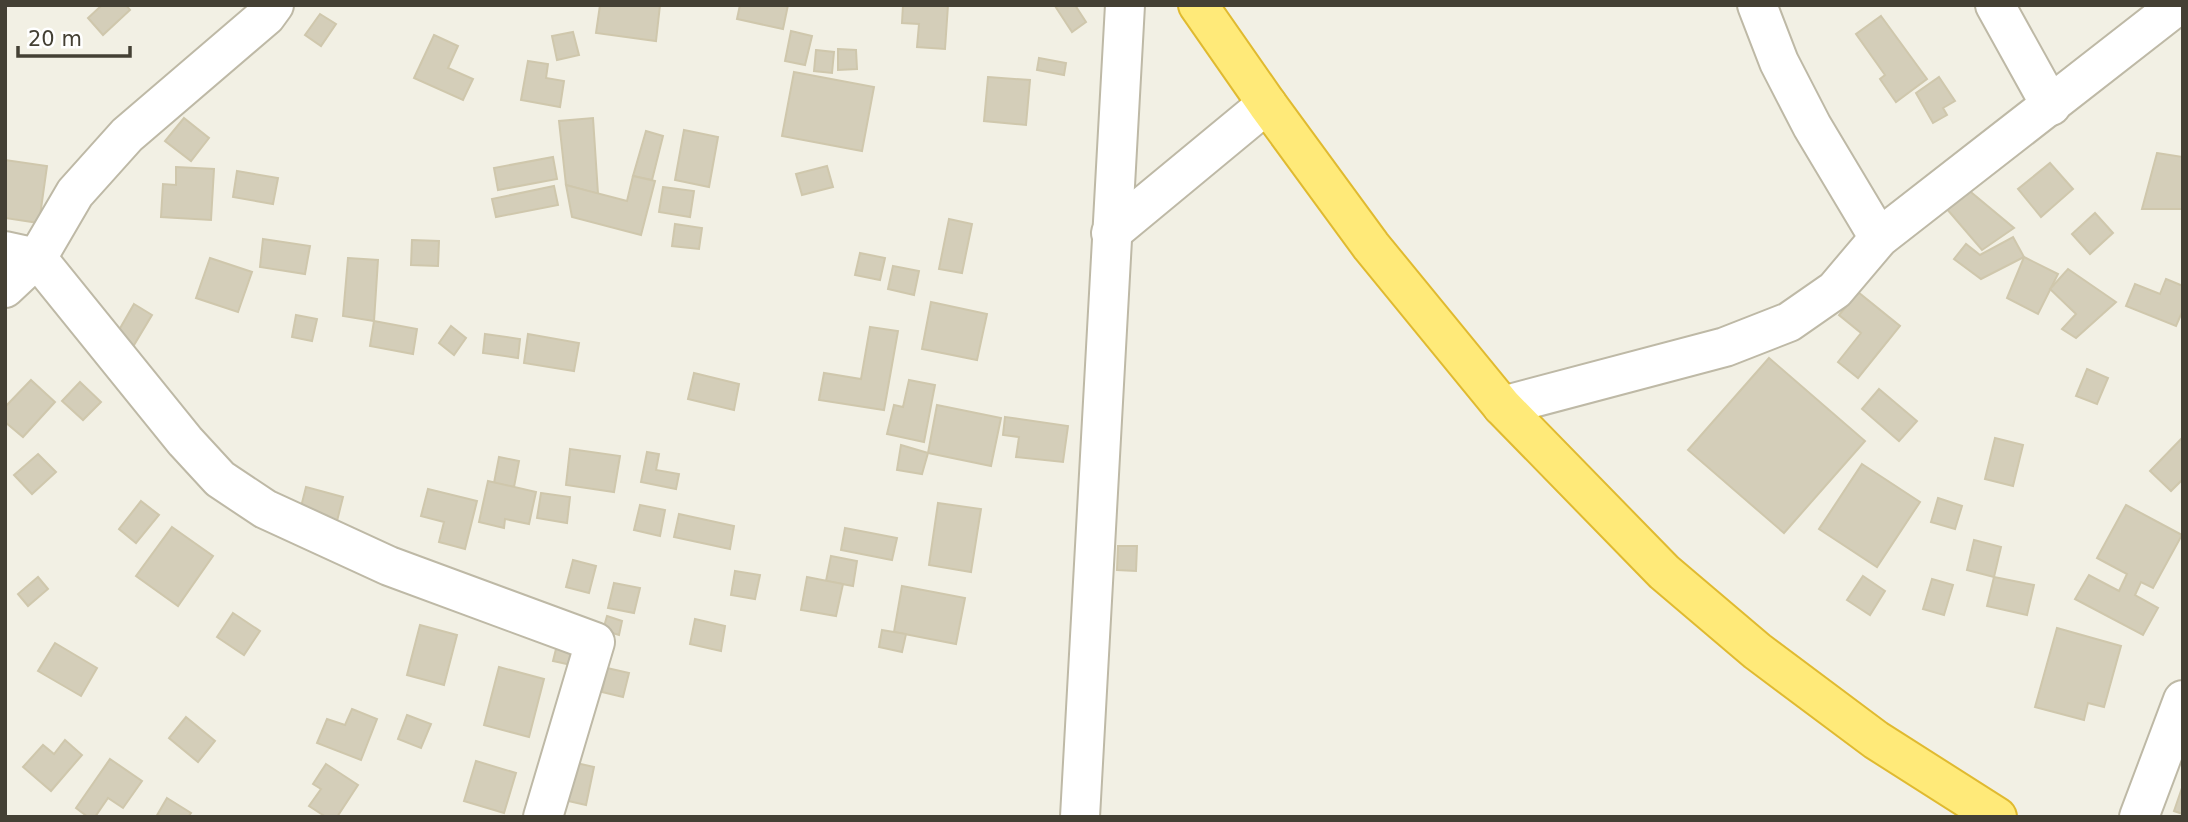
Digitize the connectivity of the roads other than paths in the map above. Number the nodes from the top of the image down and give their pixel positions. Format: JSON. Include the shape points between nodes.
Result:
{"nodes":[{"id":1,"x":274,"y":5,"type":"edge"},
{"id":2,"x":1125,"y":5,"type":"edge"},
{"id":3,"x":1198,"y":5,"type":"edge"},
{"id":4,"x":1757,"y":5,"type":"edge"},
{"id":5,"x":1995,"y":5,"type":"edge"},
{"id":6,"x":2178,"y":5,"type":"edge"},
{"id":7,"x":1267,"y":104,"type":"junction"},
{"id":8,"x":2051,"y":106,"type":"junction"},
{"id":9,"x":1111,"y":233,"type":"junction"},
{"id":10,"x":1879,"y":238,"type":"junction"},
{"id":11,"x":21,"y":255,"type":"edge"},
{"id":12,"x":5,"y":288,"type":"edge"},
{"id":13,"x":1502,"y":406,"type":"junction"},
{"id":14,"x":2183,"y":700,"type":"edge"},
{"id":15,"x":543,"y":817,"type":"edge"},
{"id":16,"x":1080,"y":817,"type":"edge"},
{"id":17,"x":1997,"y":817,"type":"edge"},
{"id":18,"x":2139,"y":817,"type":"edge"}],
"edges":[{"from":1,"to":11,"type":"street","via":[[127,135]]},
{"from":2,"to":9,"type":"street"},
{"from":3,"to":7,"type":"highway"},
{"from":4,"to":10,"type":"street","via":[[1811,126]]},
{"from":5,"to":8,"type":"street"},
{"from":6,"to":8,"type":"street"},
{"from":7,"to":9,"type":"street"},
{"from":7,"to":13,"type":"highway","via":[[1371,246]]},
{"from":8,"to":10,"type":"street"},
{"from":9,"to":16,"type":"street"},
{"from":10,"to":13,"type":"street","via":[[1835,290],[1788,322],[1725,346]]},
{"from":11,"to":12,"type":"street"},
{"from":11,"to":15,"type":"street","via":[[220,479],[265,509],[389,566],[595,642]]},
{"from":13,"to":17,"type":"highway","via":[[1664,572],[1757,651],[1876,740]]},
{"from":14,"to":18,"type":"street"}]}
